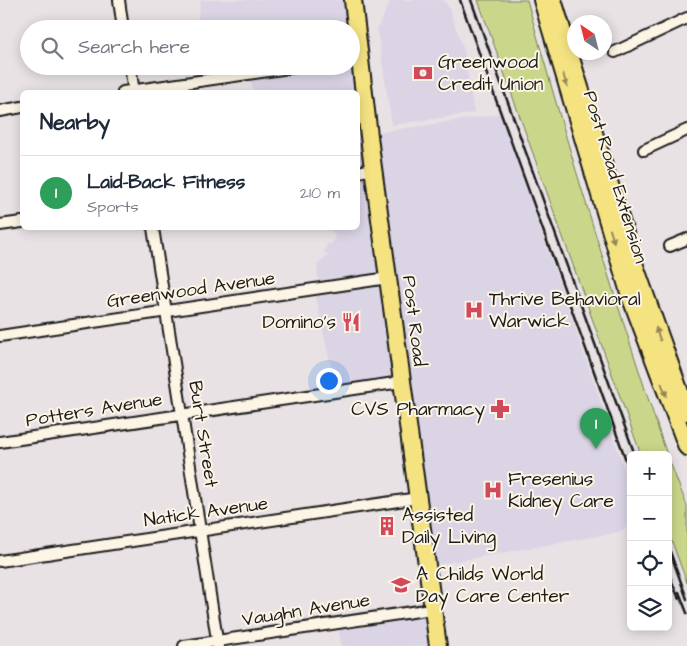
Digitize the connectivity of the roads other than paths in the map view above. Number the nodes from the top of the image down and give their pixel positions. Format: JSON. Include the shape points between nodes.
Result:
{"nodes":[{"id":1,"x":119,"y":0,"type":"edge"},
{"id":2,"x":542,"y":0,"type":"edge"},
{"id":3,"x":553,"y":0,"type":"edge"},
{"id":4,"x":354,"y":2,"type":"edge"},
{"id":5,"x":687,"y":18,"type":"edge"},
{"id":6,"x":122,"y":20,"type":"edge"},
{"id":7,"x":355,"y":20,"type":"edge"},
{"id":8,"x":615,"y":52,"type":"dead end"},
{"id":9,"x":130,"y":75,"type":"edge"},
{"id":10,"x":243,"y":75,"type":"edge"},
{"id":11,"x":357,"y":75,"type":"edge"},
{"id":12,"x":130,"y":90,"type":"edge"},
{"id":13,"x":143,"y":90,"type":"edge"},
{"id":14,"x":358,"y":90,"type":"edge"},
{"id":15,"x":20,"y":107,"type":"edge"},
{"id":16,"x":360,"y":109,"type":"edge"},
{"id":17,"x":0,"y":111,"type":"edge"},
{"id":18,"x":687,"y":130,"type":"edge"},
{"id":19,"x":644,"y":150,"type":"dead end"},
{"id":20,"x":365,"y":171,"type":"edge"},
{"id":21,"x":20,"y":222,"type":"edge"},
{"id":22,"x":0,"y":226,"type":"edge"},
{"id":23,"x":153,"y":230,"type":"edge"},
{"id":24,"x":687,"y":239,"type":"edge"},
{"id":25,"x":670,"y":246,"type":"dead end"},
{"id":26,"x":388,"y":278,"type":"junction"},
{"id":27,"x":165,"y":311,"type":"junction"},
{"id":28,"x":0,"y":336,"type":"edge"},
{"id":29,"x":401,"y":382,"type":"junction"},
{"id":30,"x":687,"y":412,"type":"edge"},
{"id":31,"x":182,"y":414,"type":"junction"},
{"id":32,"x":0,"y":442,"type":"edge"},
{"id":33,"x":687,"y":447,"type":"edge"},
{"id":34,"x":418,"y":498,"type":"junction"},
{"id":35,"x":202,"y":530,"type":"junction"},
{"id":36,"x":0,"y":561,"type":"edge"},
{"id":37,"x":432,"y":608,"type":"junction"},
{"id":38,"x":217,"y":644,"type":"edge"},
{"id":39,"x":184,"y":646,"type":"edge"},
{"id":40,"x":438,"y":646,"type":"edge"}],
"edges":[{"from":1,"to":6,"type":"street"},
{"from":2,"to":33,"type":"main road","name":"Post Road Extension","one_way":true,"via":[[630,296]]},
{"from":30,"to":3,"type":"main road","name":"Post Road Extension","one_way":true,"via":[[635,266]]},
{"from":4,"to":7,"type":"main road","name":"Post Road"},
{"from":5,"to":8,"type":"street"},
{"from":9,"to":12,"type":"street"},
{"from":10,"to":13,"type":"street"},
{"from":11,"to":14,"type":"main road","name":"Post Road"},
{"from":15,"to":17,"type":"street"},
{"from":16,"to":20,"type":"main road","name":"Post Road"},
{"from":18,"to":19,"type":"street"},
{"from":20,"to":26,"type":"main road","name":"Post Road"},
{"from":21,"to":22,"type":"street"},
{"from":23,"to":27,"type":"street","name":"Burt Street"},
{"from":24,"to":25,"type":"street"},
{"from":26,"to":27,"type":"street","name":"Greenwood Avenue"},
{"from":26,"to":29,"type":"main road","name":"Post Road"},
{"from":27,"to":28,"type":"street","name":"Greenwood Avenue"},
{"from":27,"to":31,"type":"street","name":"Burt Street"},
{"from":29,"to":31,"type":"street","name":"Potters Avenue"},
{"from":29,"to":34,"type":"main road","name":"Post Road"},
{"from":31,"to":32,"type":"street","name":"Potters Avenue"},
{"from":31,"to":35,"type":"street","name":"Burt Street"},
{"from":34,"to":35,"type":"street","name":"Natick Avenue"},
{"from":34,"to":37,"type":"main road","name":"Post Road"},
{"from":35,"to":36,"type":"street","name":"Natick Avenue"},
{"from":35,"to":38,"type":"street","name":"Burt Street"},
{"from":37,"to":38,"type":"street","name":"Vaughn Avenue"},
{"from":37,"to":40,"type":"main road","name":"Post Road"},
{"from":38,"to":39,"type":"street","name":"Vaughn Avenue"}]}
